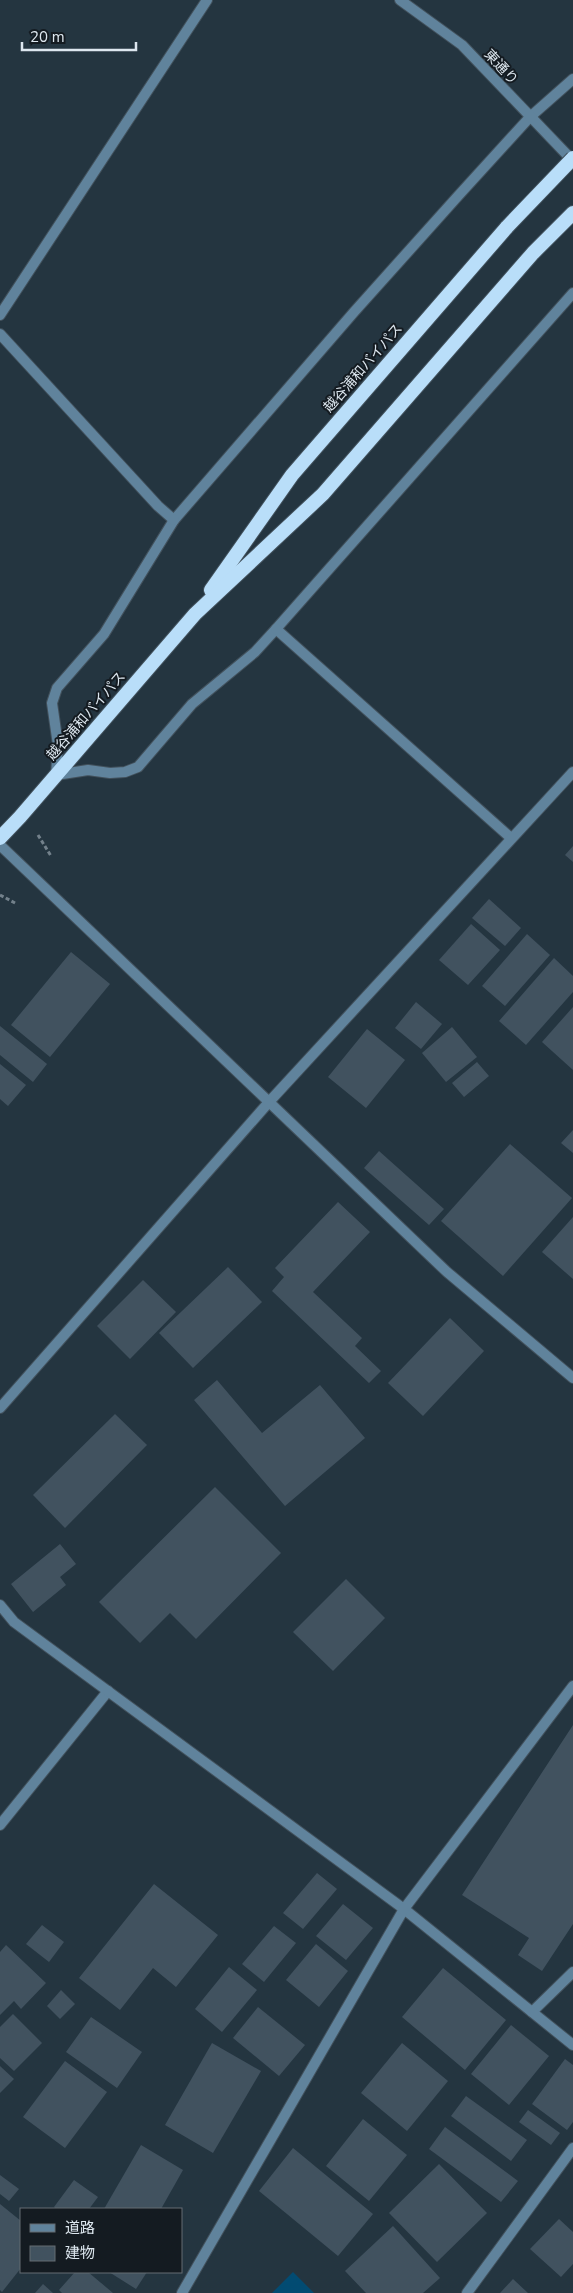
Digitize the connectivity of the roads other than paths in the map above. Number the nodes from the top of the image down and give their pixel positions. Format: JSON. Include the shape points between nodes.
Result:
{"nodes":[{"id":1,"x":206,"y":0,"type":"edge"},
{"id":2,"x":400,"y":0,"type":"edge"},
{"id":3,"x":573,"y":79,"type":"edge"},
{"id":4,"x":530,"y":117,"type":"junction"},
{"id":5,"x":573,"y":160,"type":"edge"},
{"id":6,"x":573,"y":213,"type":"edge"},
{"id":7,"x":573,"y":293,"type":"edge"},
{"id":8,"x":0,"y":315,"type":"edge"},
{"id":9,"x":0,"y":334,"type":"edge"},
{"id":10,"x":174,"y":520,"type":"junction"},
{"id":11,"x":195,"y":614,"type":"junction"},
{"id":12,"x":276,"y":628,"type":"junction"},
{"id":13,"x":573,"y":772,"type":"edge"},
{"id":14,"x":56,"y":776,"type":"junction"},
{"id":15,"x":0,"y":838,"type":"edge"},
{"id":16,"x":511,"y":838,"type":"junction"},
{"id":17,"x":0,"y":845,"type":"edge"},
{"id":18,"x":269,"y":1102,"type":"junction"},
{"id":19,"x":573,"y":1378,"type":"edge"},
{"id":20,"x":0,"y":1408,"type":"edge"},
{"id":21,"x":0,"y":1606,"type":"edge"},
{"id":22,"x":573,"y":1686,"type":"edge"},
{"id":23,"x":108,"y":1691,"type":"junction"},
{"id":24,"x":0,"y":1825,"type":"edge"},
{"id":25,"x":404,"y":1909,"type":"junction"},
{"id":26,"x":573,"y":1972,"type":"edge"},
{"id":27,"x":532,"y":2012,"type":"junction"},
{"id":28,"x":573,"y":2045,"type":"edge"},
{"id":29,"x":573,"y":2148,"type":"edge"},
{"id":30,"x":182,"y":2293,"type":"edge"},
{"id":31,"x":467,"y":2293,"type":"edge"}],
"edges":[{"from":1,"to":8,"type":"street"},
{"from":2,"to":4,"type":"street","name":"東通り","via":[[462,45]]},
{"from":3,"to":4,"type":"street"},
{"from":4,"to":5,"type":"street","name":"東通り"},
{"from":4,"to":10,"type":"street","via":[[354,312]]},
{"from":5,"to":11,"type":"highway","name":"越谷浦和バイパス","bridge":true,"via":[[507,227],[292,475]]},
{"from":6,"to":11,"type":"highway","name":"越谷浦和バイパス","via":[[533,253],[323,494]]},
{"from":7,"to":12,"type":"street"},
{"from":9,"to":10,"type":"street"},
{"from":10,"to":14,"type":"street","via":[[104,634],[57,688],[52,703],[58,745]]},
{"from":11,"to":14,"type":"highway","name":"越谷浦和バイパス"},
{"from":12,"to":14,"type":"street","via":[[255,652],[192,704],[138,767],[124,772],[88,770]]},
{"from":12,"to":16,"type":"street"},
{"from":13,"to":16,"type":"street"},
{"from":14,"to":15,"type":"highway","name":"越谷浦和バイパス"},
{"from":16,"to":18,"type":"street"},
{"from":17,"to":18,"type":"street"},
{"from":18,"to":19,"type":"street","via":[[447,1272]]},
{"from":18,"to":20,"type":"street"},
{"from":21,"to":23,"type":"street","via":[[14,1622]]},
{"from":22,"to":25,"type":"street"},
{"from":23,"to":24,"type":"street"},
{"from":23,"to":25,"type":"street"},
{"from":25,"to":27,"type":"street"},
{"from":25,"to":30,"type":"street"},
{"from":26,"to":27,"type":"street"},
{"from":27,"to":28,"type":"street"},
{"from":29,"to":31,"type":"street"}]}
